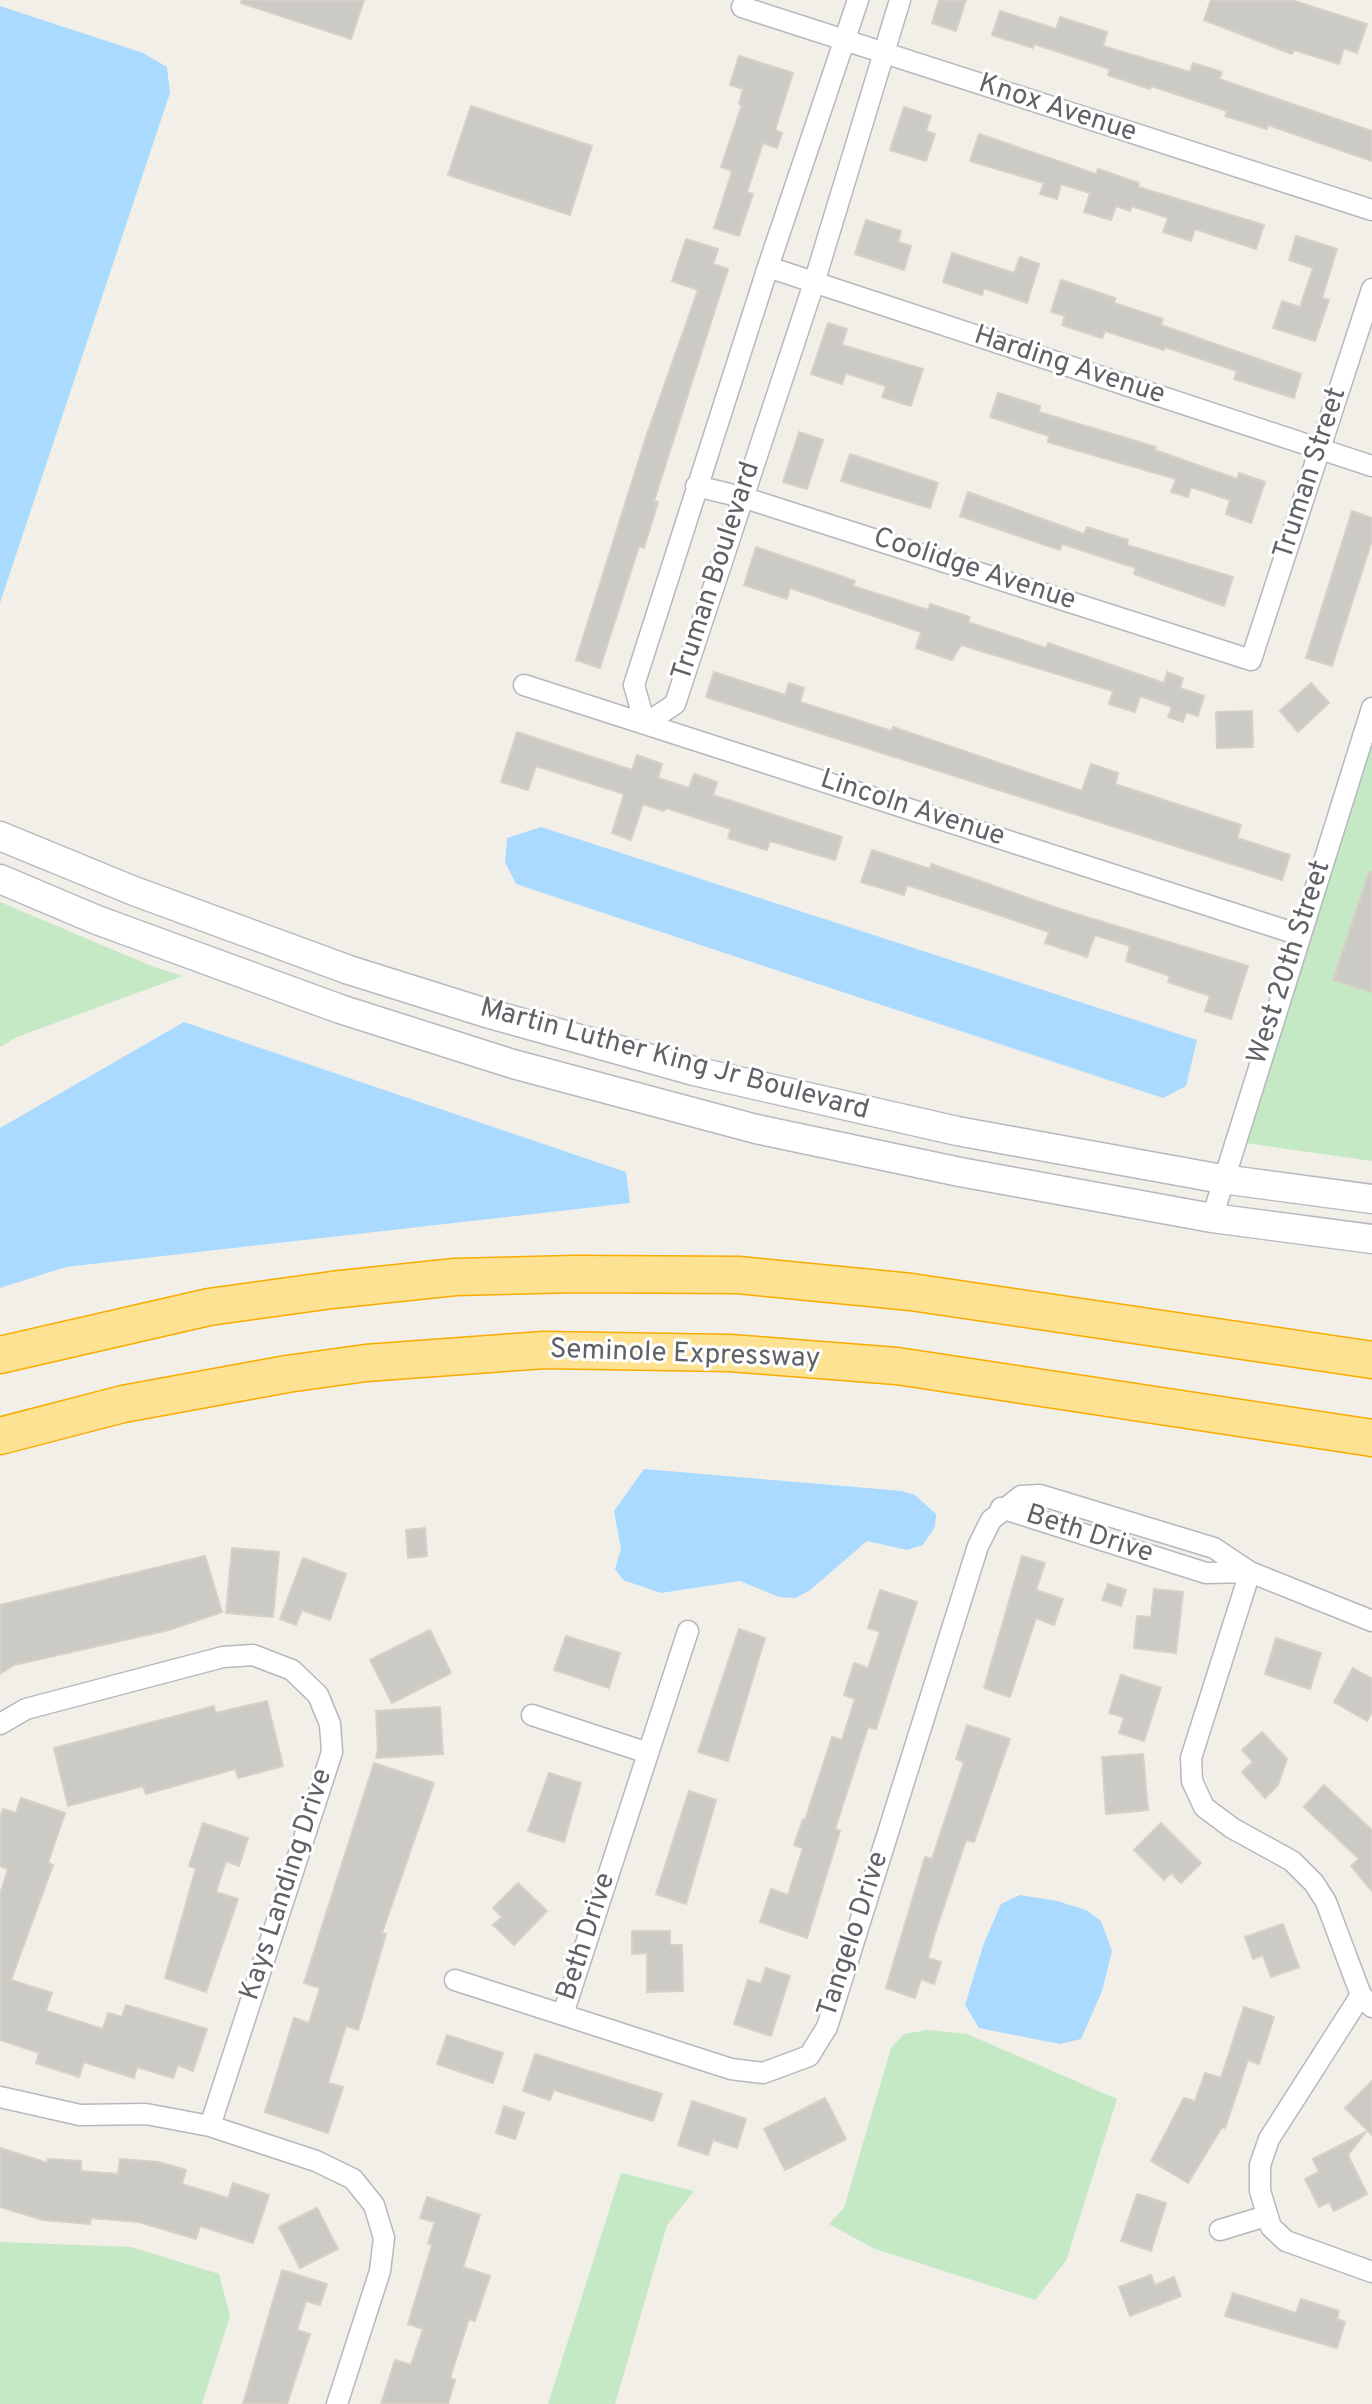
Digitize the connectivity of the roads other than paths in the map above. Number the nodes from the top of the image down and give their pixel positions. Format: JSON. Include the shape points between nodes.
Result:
{"nodes":[{"id":1,"x":858,"y":0,"type":"edge"},
{"id":2,"x":900,"y":0,"type":"edge"},
{"id":3,"x":742,"y":7,"type":"dead end"},
{"id":4,"x":845,"y":39,"type":"junction"},
{"id":5,"x":884,"y":51,"type":"junction"},
{"id":6,"x":1372,"y":210,"type":"edge"},
{"id":7,"x":768,"y":267,"type":"junction"},
{"id":8,"x":814,"y":283,"type":"junction"},
{"id":9,"x":1372,"y":289,"type":"edge"},
{"id":10,"x":1320,"y":450,"type":"junction"},
{"id":11,"x":1372,"y":466,"type":"edge"},
{"id":12,"x":696,"y":486,"type":"junction"},
{"id":13,"x":742,"y":497,"type":"junction"},
{"id":14,"x":1251,"y":660,"type":"joint"},
{"id":15,"x":524,"y":685,"type":"dead end"},
{"id":16,"x":1372,"y":708,"type":"edge"},
{"id":17,"x":645,"y":724,"type":"junction"},
{"id":18,"x":0,"y":836,"type":"edge"},
{"id":19,"x":0,"y":879,"type":"edge"},
{"id":20,"x":1300,"y":935,"type":"junction"},
{"id":21,"x":1222,"y":1179,"type":"junction"},
{"id":22,"x":1372,"y":1199,"type":"edge"},
{"id":23,"x":1212,"y":1218,"type":"junction"},
{"id":24,"x":1372,"y":1239,"type":"edge"},
{"id":25,"x":0,"y":1355,"type":"edge"},
{"id":26,"x":1372,"y":1360,"type":"edge"},
{"id":27,"x":0,"y":1436,"type":"edge"},
{"id":28,"x":1372,"y":1438,"type":"edge"},
{"id":29,"x":1001,"y":1508,"type":"joint"},
{"id":30,"x":1250,"y":1572,"type":"junction"},
{"id":31,"x":1372,"y":1621,"type":"edge"},
{"id":32,"x":688,"y":1631,"type":"dead end"},
{"id":33,"x":532,"y":1715,"type":"dead end"},
{"id":34,"x":0,"y":1724,"type":"edge"},
{"id":35,"x":648,"y":1753,"type":"junction"},
{"id":36,"x":455,"y":1980,"type":"dead end"},
{"id":37,"x":1367,"y":2001,"type":"edge"},
{"id":38,"x":563,"y":2014,"type":"junction"},
{"id":39,"x":0,"y":2097,"type":"edge"},
{"id":40,"x":210,"y":2126,"type":"junction"},
{"id":41,"x":1266,"y":2216,"type":"junction"},
{"id":42,"x":1220,"y":2230,"type":"dead end"},
{"id":43,"x":1372,"y":2272,"type":"edge"},
{"id":44,"x":337,"y":2404,"type":"edge"}],
"edges":[{"from":1,"to":4,"type":"street","name":"Truman Boulevard"},
{"from":2,"to":5,"type":"street","name":"Truman Boulevard"},
{"from":3,"to":4,"type":"street","name":"Knox Avenue"},
{"from":4,"to":5,"type":"street","name":"Knox Avenue"},
{"from":4,"to":7,"type":"street","name":"Truman Boulevard"},
{"from":5,"to":6,"type":"street","name":"Knox Avenue"},
{"from":5,"to":8,"type":"street","name":"Truman Boulevard"},
{"from":7,"to":8,"type":"street","name":"Harding Avenue"},
{"from":7,"to":12,"type":"street","name":"Truman Boulevard"},
{"from":8,"to":10,"type":"street","name":"Harding Avenue"},
{"from":8,"to":13,"type":"street","name":"Truman Boulevard"},
{"from":9,"to":10,"type":"street","name":"Truman Street"},
{"from":10,"to":11,"type":"street","name":"Harding Avenue"},
{"from":10,"to":14,"type":"street","name":"Truman Street"},
{"from":12,"to":13,"type":"street","name":"Coolidge Avenue"},
{"from":12,"to":17,"type":"street","name":"Truman Boulevard","via":[[634,685]]},
{"from":13,"to":14,"type":"street","name":"Coolidge Avenue"},
{"from":13,"to":17,"type":"street","name":"Truman Boulevard","via":[[675,704]]},
{"from":15,"to":17,"type":"street","name":"Lincoln Avenue"},
{"from":16,"to":20,"type":"street","name":"West 20th Street"},
{"from":17,"to":20,"type":"street","name":"Lincoln Avenue"},
{"from":18,"to":21,"type":"main road","name":"Martin Luther King Jr Boulevard","via":[[349,970],[483,1012],[860,1111]]},
{"from":19,"to":23,"type":"main road","name":"Martin Luther King Jr Boulevard","via":[[226,969],[513,1064],[756,1129]]},
{"from":20,"to":21,"type":"street","name":"West 20th Street"},
{"from":21,"to":22,"type":"main road","name":"Martin Luther King Jr Boulevard"},
{"from":21,"to":23,"type":"street","name":"West 20th Street"},
{"from":23,"to":24,"type":"main road","name":"Martin Luther King Jr Boulevard"},
{"from":25,"to":26,"type":"highway","via":[[209,1307],[455,1277],[576,1274],[738,1275],[911,1292]]},
{"from":27,"to":28,"type":"highway","name":"Seminole Expressway","via":[[123,1404],[287,1374],[544,1350],[730,1353],[897,1366]]},
{"from":29,"to":30,"type":"street","name":"Beth Drive","via":[[1021,1496],[1040,1495],[1214,1548]]},
{"from":29,"to":38,"type":"street","name":"Tangelo Drive","via":[[978,1546],[827,2027],[809,2056],[763,2073],[731,2069]]},
{"from":30,"to":31,"type":"street","name":"Beth Drive"},
{"from":30,"to":37,"type":"street","via":[[1191,1758],[1192,1781],[1204,1807],[1292,1861],[1314,1883]]},
{"from":32,"to":35,"type":"street","name":"Beth Drive"},
{"from":33,"to":35,"type":"street"},
{"from":34,"to":40,"type":"street","name":"Kays Landing Drive","via":[[26,1709],[223,1657],[253,1655],[292,1670],[318,1695],[330,1724],[332,1752]]},
{"from":35,"to":38,"type":"street","name":"Beth Drive"},
{"from":36,"to":38,"type":"street","name":"Tangelo Drive"},
{"from":37,"to":41,"type":"street","via":[[1269,2139],[1260,2165]]},
{"from":39,"to":40,"type":"street","via":[[80,2115],[146,2114]]},
{"from":40,"to":44,"type":"street","via":[[316,2161],[353,2179],[374,2205],[384,2238],[380,2271]]},
{"from":41,"to":42,"type":"street"},
{"from":41,"to":43,"type":"street","via":[[1271,2227],[1294,2245]]}]}
